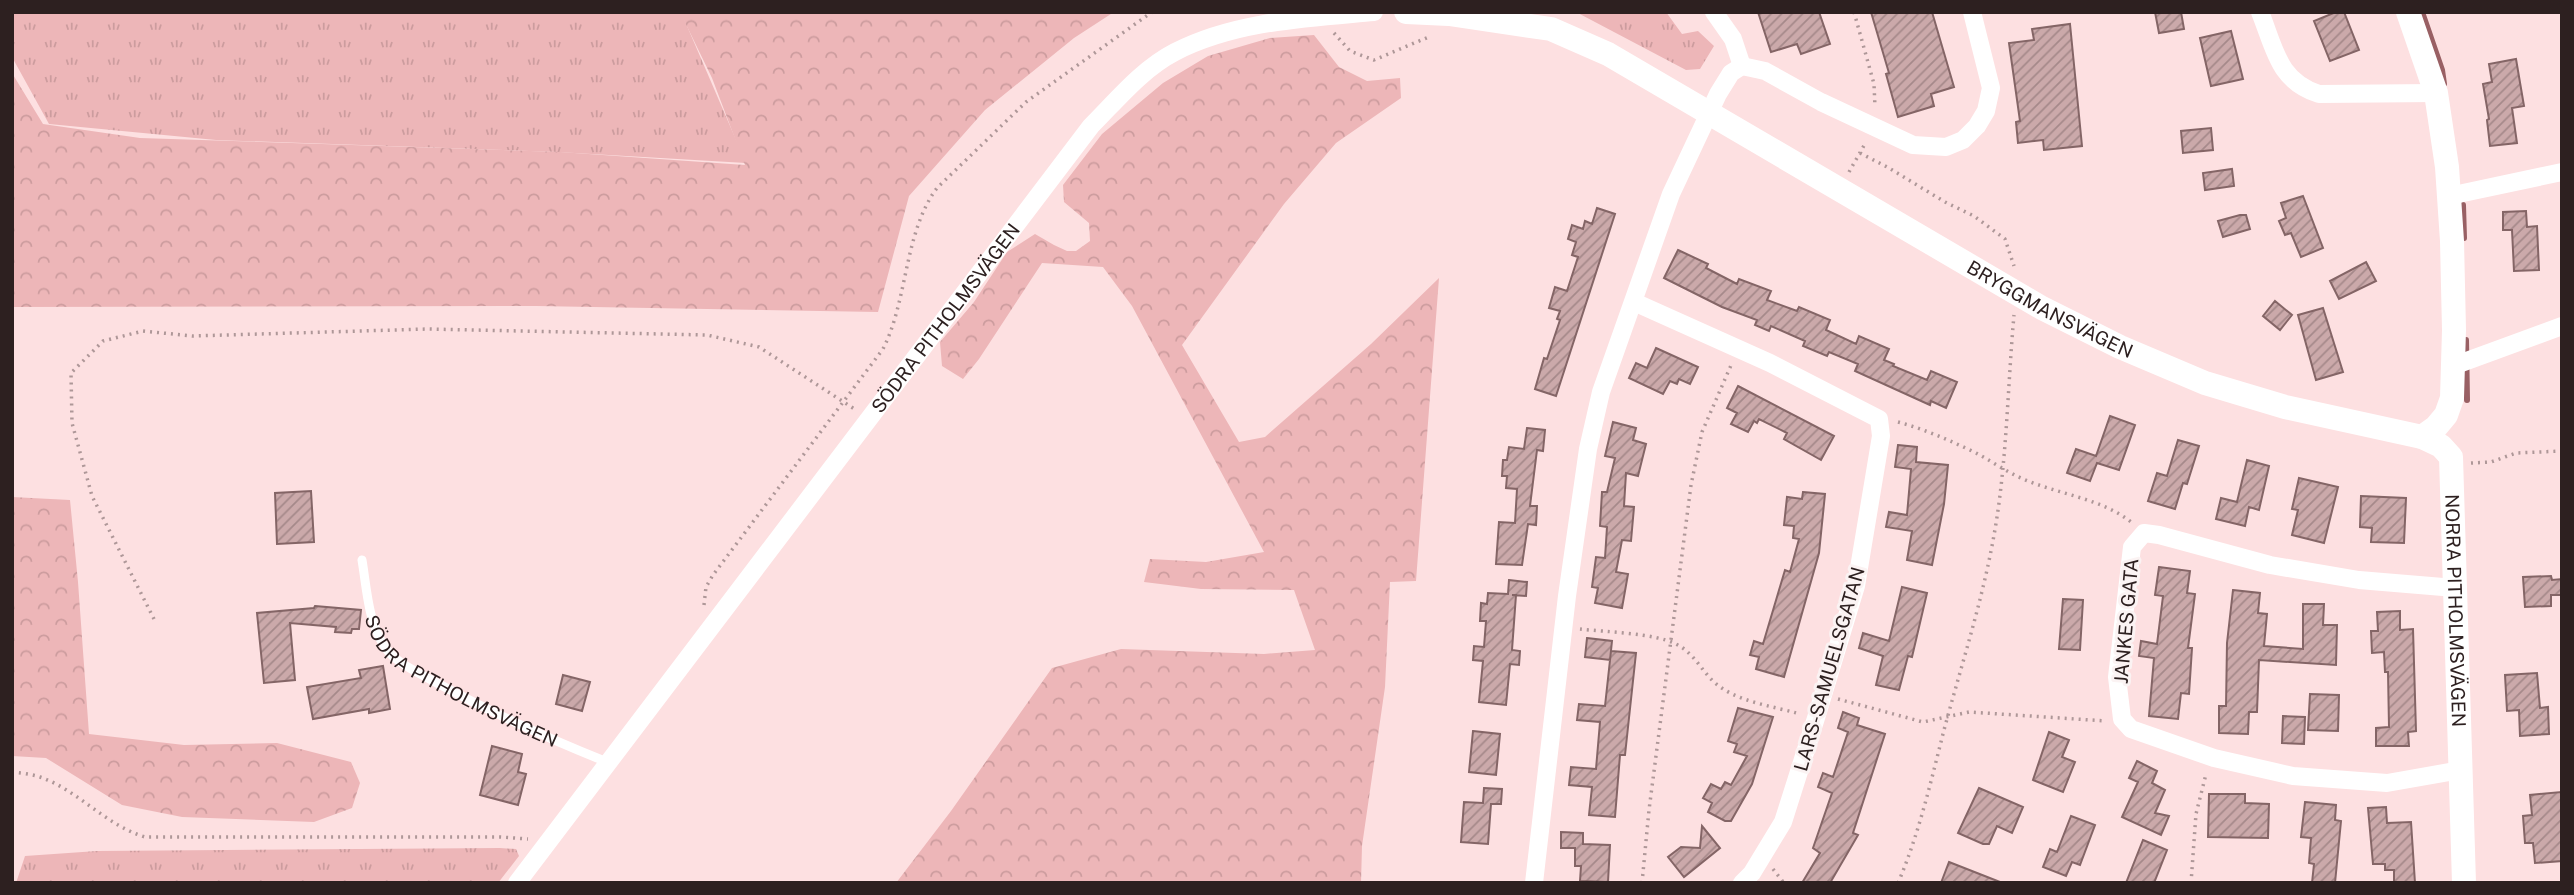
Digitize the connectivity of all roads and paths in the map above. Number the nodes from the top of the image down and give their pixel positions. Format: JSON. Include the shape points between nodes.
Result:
{"nodes":[{"id":1,"x":1152,"y":12,"type":"edge"},
{"id":2,"x":1374,"y":12,"type":"edge"},
{"id":3,"x":1406,"y":12,"type":"edge"},
{"id":4,"x":1714,"y":12,"type":"edge"},
{"id":5,"x":1972,"y":12,"type":"edge"},
{"id":6,"x":2260,"y":12,"type":"edge"},
{"id":7,"x":2408,"y":12,"type":"edge"},
{"id":8,"x":1326,"y":16,"type":"junction"},
{"id":9,"x":1433,"y":35,"type":"dead end"},
{"id":10,"x":1742,"y":66,"type":"junction"},
{"id":11,"x":2436,"y":93,"type":"junction"},
{"id":12,"x":1709,"y":113,"type":"junction"},
{"id":13,"x":1860,"y":153,"type":"dead end"},
{"id":14,"x":2562,"y":172,"type":"edge"},
{"id":15,"x":2449,"y":196,"type":"junction"},
{"id":16,"x":2016,"y":300,"type":"junction"},
{"id":17,"x":1634,"y":302,"type":"junction"},
{"id":18,"x":2562,"y":326,"type":"edge"},
{"id":19,"x":1739,"y":349,"type":"junction"},
{"id":20,"x":2453,"y":366,"type":"junction"},
{"id":21,"x":845,"y":403,"type":"junction"},
{"id":22,"x":869,"y":419,"type":"junction"},
{"id":23,"x":1879,"y":419,"type":"junction"},
{"id":24,"x":2422,"y":437,"type":"junction"},
{"id":25,"x":2562,"y":451,"type":"edge"},
{"id":26,"x":2451,"y":457,"type":"junction"},
{"id":27,"x":2003,"y":468,"type":"junction"},
{"id":28,"x":2144,"y":534,"type":"junction"},
{"id":29,"x":362,"y":560,"type":"dead end"},
{"id":30,"x":2455,"y":588,"type":"junction"},
{"id":31,"x":703,"y":614,"type":"dead end"},
{"id":32,"x":154,"y":618,"type":"dead end"},
{"id":33,"x":1564,"y":627,"type":"junction"},
{"id":34,"x":1670,"y":642,"type":"junction"},
{"id":35,"x":1823,"y":694,"type":"junction"},
{"id":36,"x":1948,"y":715,"type":"junction"},
{"id":37,"x":2122,"y":716,"type":"junction"},
{"id":38,"x":1816,"y":718,"type":"junction"},
{"id":39,"x":2214,"y":758,"type":"junction"},
{"id":40,"x":607,"y":762,"type":"junction"},
{"id":41,"x":2461,"y":770,"type":"junction"},
{"id":42,"x":12,"y":772,"type":"edge"},
{"id":43,"x":533,"y":840,"type":"dead end"},
{"id":44,"x":517,"y":883,"type":"edge"},
{"id":45,"x":1534,"y":883,"type":"edge"},
{"id":46,"x":1642,"y":883,"type":"edge"},
{"id":47,"x":1742,"y":883,"type":"edge"},
{"id":48,"x":1898,"y":883,"type":"edge"},
{"id":49,"x":2191,"y":883,"type":"edge"},
{"id":50,"x":2464,"y":883,"type":"edge"}],
"edges":[{"from":1,"to":21,"type":"path","via":[[1026,102],[937,188],[918,229],[890,335]]},
{"from":2,"to":8,"type":"street","name":"SÖDRA PITHOLMSVÄGEN"},
{"from":3,"to":12,"type":"street","via":[[1462,15],[1551,29],[1608,54]]},
{"from":4,"to":10,"type":"street","via":[[1733,39]]},
{"from":5,"to":10,"type":"street","via":[[1991,88],[1977,126],[1963,140],[1946,147],[1913,145],[1765,71]]},
{"from":6,"to":11,"type":"street","via":[[2286,75],[2301,88],[2319,94]]},
{"from":7,"to":11,"type":"street"},
{"from":8,"to":9,"type":"path","via":[[1343,45],[1367,59],[1382,58]]},
{"from":8,"to":22,"type":"street","name":"SÖDRA PITHOLMSVÄGEN","via":[[1215,36],[1174,53],[1137,79],[1091,126]]},
{"from":10,"to":12,"type":"street","via":[[1731,73]]},
{"from":11,"to":15,"type":"street"},
{"from":12,"to":16,"type":"street","name":"BRYGGMANSVÄGEN"},
{"from":12,"to":17,"type":"street","via":[[1671,194]]},
{"from":13,"to":16,"type":"path","via":[[1974,216],[2005,239],[2014,264]]},
{"from":14,"to":15,"type":"street"},
{"from":15,"to":20,"type":"street"},
{"from":16,"to":24,"type":"street","name":"BRYGGMANSVÄGEN","via":[[2205,383],[2285,407]]},
{"from":16,"to":27,"type":"path"},
{"from":17,"to":19,"type":"street"},
{"from":17,"to":33,"type":"street","via":[[1601,392],[1588,449]]},
{"from":18,"to":20,"type":"street"},
{"from":19,"to":23,"type":"street"},
{"from":19,"to":34,"type":"path","via":[[1695,458]]},
{"from":20,"to":24,"type":"street","via":[[2452,398],[2446,415]]},
{"from":21,"to":22,"type":"path"},
{"from":21,"to":31,"type":"path","via":[[713,575],[706,587]]},
{"from":21,"to":32,"type":"path","via":[[759,347],[707,335],[428,329],[192,336],[143,331],[103,341],[71,373],[72,423],[92,496]]},
{"from":22,"to":40,"type":"street","name":"SÖDRA PITHOLMSVÄGEN"},
{"from":23,"to":27,"type":"path","via":[[1920,428]]},
{"from":23,"to":35,"type":"street","name":"LARS-SAMUELSGATAN","via":[[1881,436],[1856,586]]},
{"from":24,"to":26,"type":"street"},
{"from":25,"to":26,"type":"path","via":[[2516,453],[2491,462]]},
{"from":26,"to":30,"type":"street","name":"NORRA PITHOLMSVÄGEN"},
{"from":27,"to":28,"type":"path","via":[[2042,487],[2113,510]]},
{"from":27,"to":36,"type":"path","via":[[1985,581]]},
{"from":28,"to":30,"type":"street","name":"JANKES GATA","via":[[2270,565],[2359,580]]},
{"from":28,"to":37,"type":"street","name":"JANKES GATA","via":[[2133,547],[2117,677]]},
{"from":29,"to":40,"type":"lane","name":"SÖDRA PITHOLMSVÄGEN","via":[[373,626],[386,650],[470,701]]},
{"from":30,"to":41,"type":"street","name":"NORRA PITHOLMSVÄGEN"},
{"from":33,"to":34,"type":"path"},
{"from":33,"to":45,"type":"street"},
{"from":34,"to":38,"type":"path","via":[[1695,658],[1724,689]]},
{"from":34,"to":46,"type":"path"},
{"from":35,"to":36,"type":"path","via":[[1919,722]]},
{"from":35,"to":38,"type":"street","name":"LARS-SAMUELSGATAN"},
{"from":36,"to":37,"type":"path","via":[[1969,712],[2101,722]]},
{"from":36,"to":48,"type":"path"},
{"from":37,"to":39,"type":"street","via":[[2131,729]]},
{"from":38,"to":47,"type":"street","name":"LARS-SAMUELSGATAN","via":[[1783,822]]},
{"from":39,"to":41,"type":"street","via":[[2293,776],[2387,783]]},
{"from":39,"to":49,"type":"path","via":[[2196,814]]},
{"from":40,"to":44,"type":"street","name":"SÖDRA PITHOLMSVÄGEN"},
{"from":41,"to":50,"type":"street","name":"NORRA PITHOLMSVÄGEN"},
{"from":42,"to":43,"type":"path","via":[[52,783],[120,828],[145,837]]}]}
